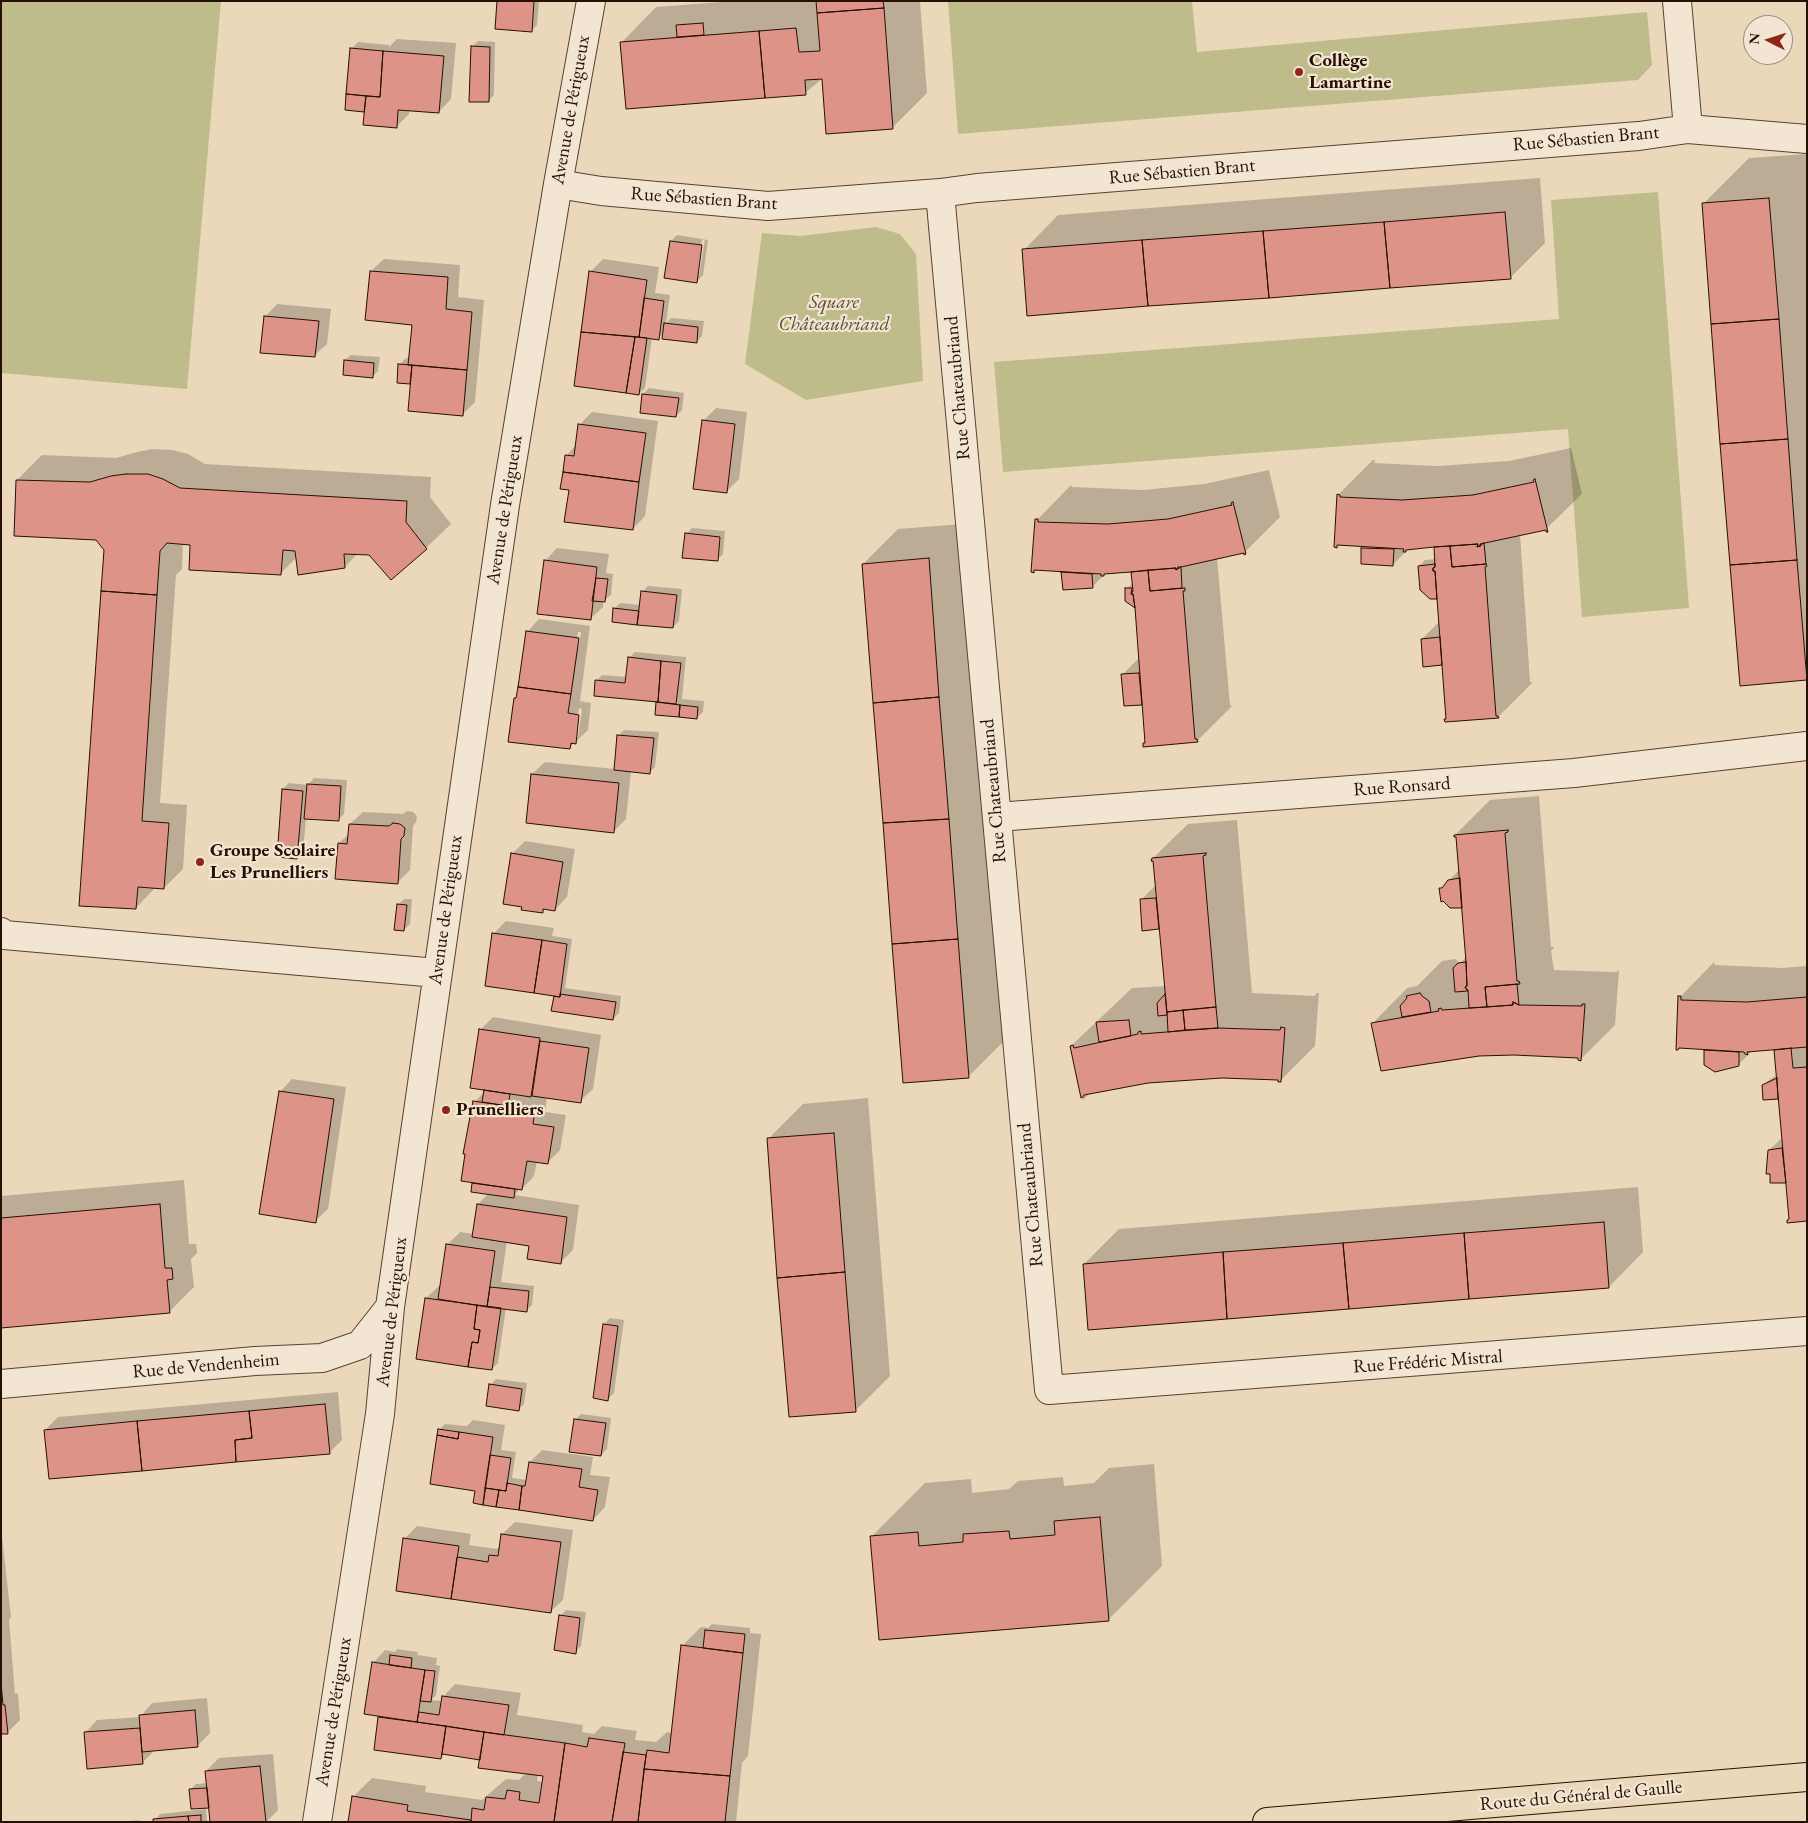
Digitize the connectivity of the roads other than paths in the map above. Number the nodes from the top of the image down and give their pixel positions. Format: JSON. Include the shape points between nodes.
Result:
{"nodes":[{"id":1,"x":591,"y":1,"type":"edge"},
{"id":2,"x":1677,"y":1,"type":"edge"},
{"id":3,"x":1688,"y":129,"type":"junction"},
{"id":4,"x":1807,"y":139,"type":"edge"},
{"id":5,"x":558,"y":184,"type":"junction"},
{"id":6,"x":940,"y":192,"type":"junction"},
{"id":7,"x":1807,"y":746,"type":"edge"},
{"id":8,"x":997,"y":817,"type":"junction"},
{"id":9,"x":1,"y":932,"type":"edge"},
{"id":10,"x":438,"y":973,"type":"junction"},
{"id":11,"x":390,"y":1307,"type":"junction"},
{"id":12,"x":1807,"y":1331,"type":"edge"},
{"id":13,"x":1,"y":1384,"type":"edge"},
{"id":14,"x":1049,"y":1390,"type":"joint"},
{"id":15,"x":1807,"y":1777,"type":"edge"},
{"id":16,"x":1479,"y":1813,"type":"edge"},
{"id":17,"x":1321,"y":1820,"type":"edge"},
{"id":18,"x":317,"y":1822,"type":"edge"},
{"id":19,"x":1266,"y":1822,"type":"edge"}],
"edges":[{"from":1,"to":5,"type":"street","name":"Avenue de Périgueux"},
{"from":2,"to":3,"type":"street"},
{"from":3,"to":4,"type":"street","name":"Rue Sébastien Brant"},
{"from":3,"to":6,"type":"street","name":"Rue Sébastien Brant","via":[[1639,136]]},
{"from":5,"to":6,"type":"street","name":"Rue Sébastien Brant","via":[[768,206]]},
{"from":5,"to":10,"type":"street","name":"Avenue de Périgueux","via":[[505,505]]},
{"from":6,"to":8,"type":"street","name":"Rue Chateaubriand"},
{"from":7,"to":8,"type":"street","name":"Rue Ronsard","via":[[1574,773]]},
{"from":8,"to":14,"type":"street","name":"Rue Chateaubriand"},
{"from":9,"to":10,"type":"street","via":[[4,935]]},
{"from":10,"to":11,"type":"street","name":"Avenue de Périgueux"},
{"from":11,"to":13,"type":"street","name":"Rue de Vendenheim","via":[[360,1345],[322,1358]]},
{"from":11,"to":18,"type":"street","name":"Avenue de Périgueux","via":[[380,1414]]},
{"from":12,"to":14,"type":"street","name":"Rue Frédéric Mistral"},
{"from":15,"to":16,"type":"main road","name":"Route du Général de Gaulle"},
{"from":16,"to":17,"type":"main road","name":"Route du Général de Gaulle"},
{"from":17,"to":19,"type":"main road","name":"Route du Général de Gaulle"}]}
